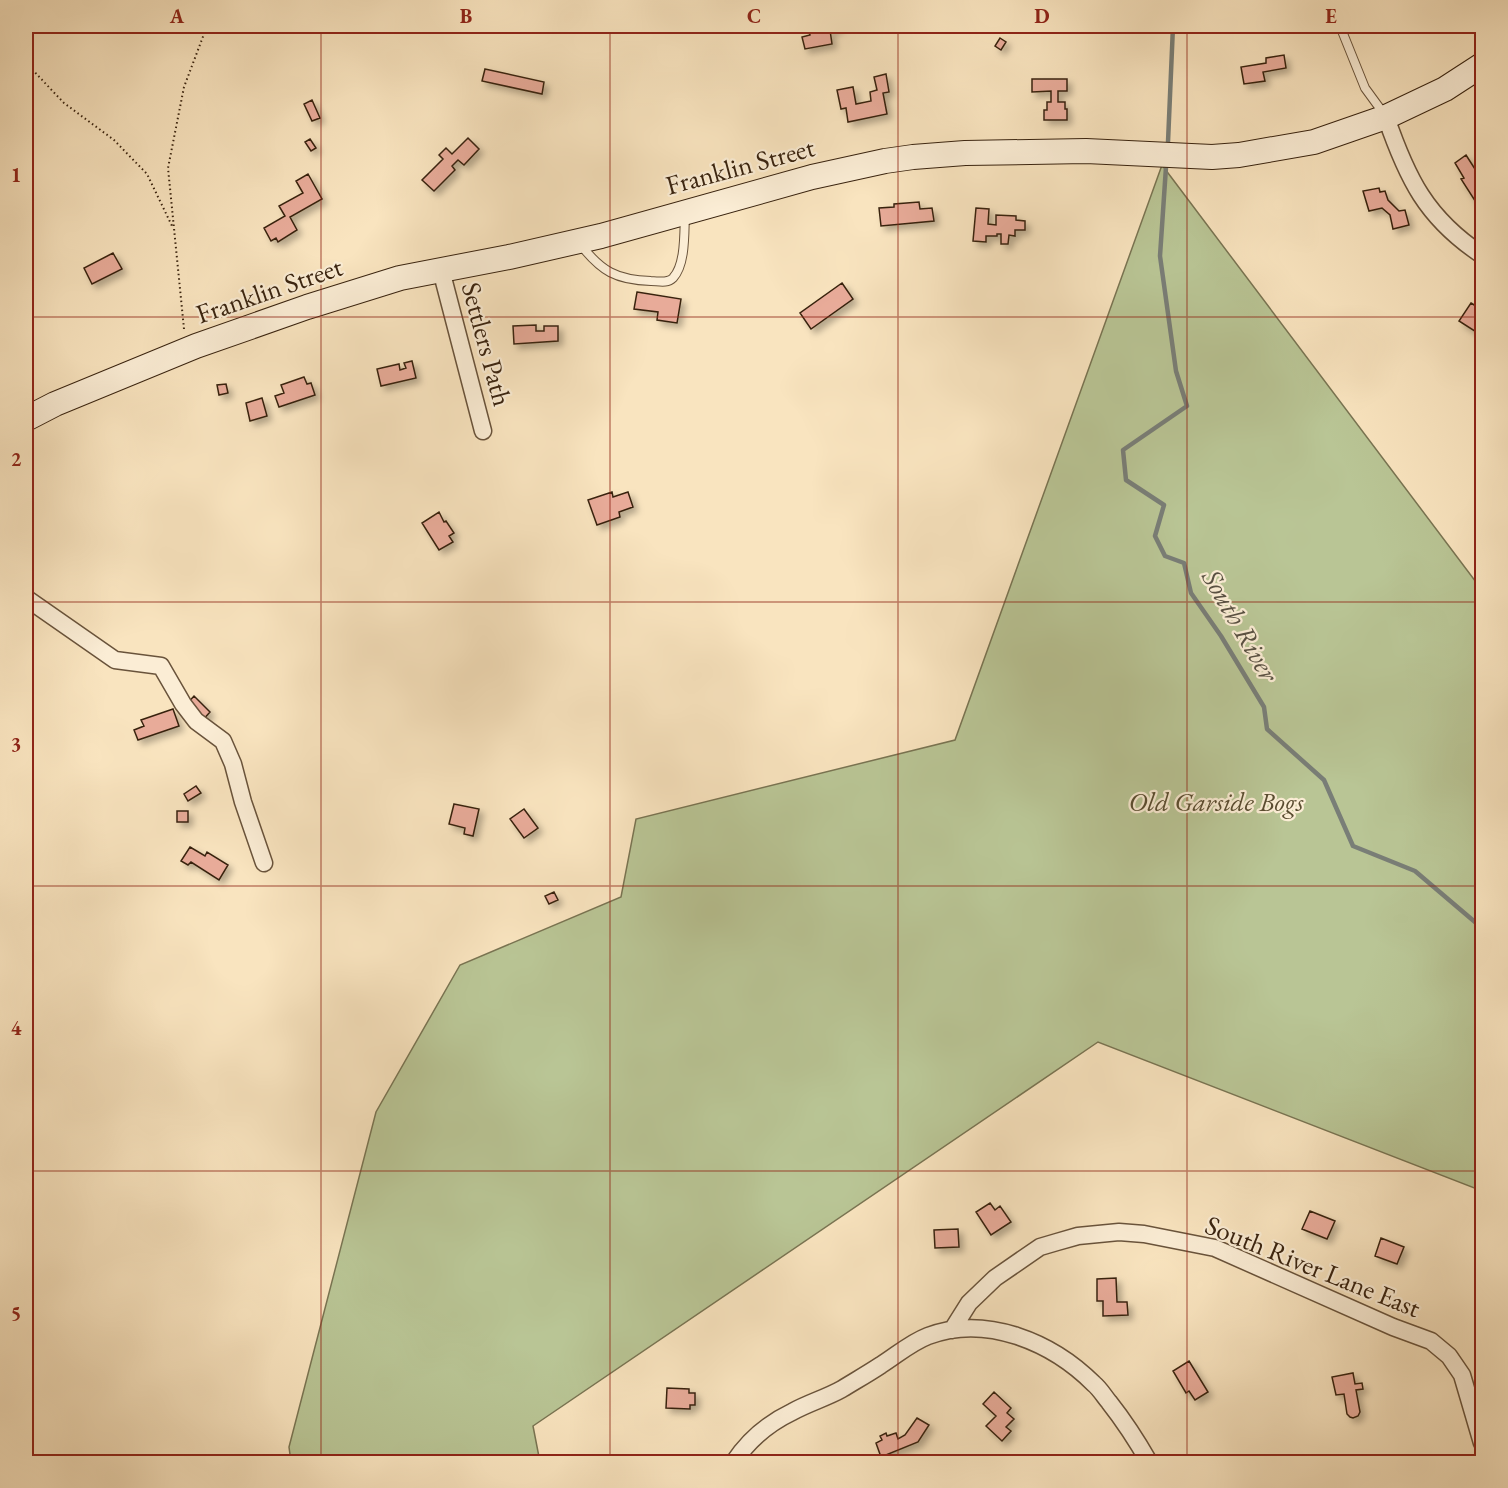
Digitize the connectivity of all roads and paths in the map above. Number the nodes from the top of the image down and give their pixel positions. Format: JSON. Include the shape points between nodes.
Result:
{"nodes":[{"id":1,"x":207,"y":26,"type":"edge"},
{"id":2,"x":1340,"y":26,"type":"edge"},
{"id":3,"x":26,"y":63,"type":"edge"},
{"id":4,"x":1482,"y":66,"type":"edge"},
{"id":5,"x":1386,"y":117,"type":"junction"},
{"id":6,"x":685,"y":212,"type":"junction"},
{"id":7,"x":174,"y":230,"type":"junction"},
{"id":8,"x":578,"y":241,"type":"junction"},
{"id":9,"x":1482,"y":255,"type":"edge"},
{"id":10,"x":441,"y":270,"type":"junction"},
{"id":11,"x":184,"y":335,"type":"dead end"},
{"id":12,"x":26,"y":419,"type":"edge"},
{"id":13,"x":483,"y":431,"type":"dead end"},
{"id":14,"x":26,"y":598,"type":"edge"},
{"id":15,"x":264,"y":863,"type":"dead end"},
{"id":16,"x":952,"y":1330,"type":"junction"},
{"id":17,"x":1482,"y":1443,"type":"edge"},
{"id":18,"x":734,"y":1462,"type":"edge"},
{"id":19,"x":1149,"y":1462,"type":"edge"}],
"edges":[{"from":1,"to":7,"type":"path","via":[[184,87],[168,168]]},
{"from":2,"to":5,"type":"lane","via":[[1365,88]]},
{"from":3,"to":7,"type":"path","via":[[64,103],[114,140],[147,174]]},
{"from":4,"to":5,"type":"street","name":"Franklin Street"},
{"from":5,"to":6,"type":"street","name":"Franklin Street","via":[[1314,142],[1230,156],[1086,151],[913,157],[812,177]]},
{"from":5,"to":9,"type":"street","via":[[1407,171],[1427,204],[1455,236]]},
{"from":6,"to":8,"type":"street","name":"Franklin Street"},
{"from":6,"to":8,"type":"lane","via":[[683,249],[674,277],[667,282],[633,280],[608,272]]},
{"from":7,"to":11,"type":"path"},
{"from":8,"to":10,"type":"street","name":"Franklin Street"},
{"from":10,"to":12,"type":"street","name":"Franklin Street","via":[[400,278],[196,346]]},
{"from":10,"to":13,"type":"street","name":"Settlers Path"},
{"from":14,"to":15,"type":"street","via":[[115,660],[161,666],[196,721],[223,741]]},
{"from":16,"to":17,"type":"street","name":"South River Lane East","via":[[969,1303],[995,1278],[1040,1247],[1078,1236],[1119,1232],[1215,1248],[1393,1328],[1431,1341],[1449,1356],[1462,1375]]},
{"from":16,"to":18,"type":"street","via":[[911,1344],[840,1390],[790,1413],[760,1433]]},
{"from":16,"to":19,"type":"street","via":[[992,1330],[1027,1339],[1074,1367],[1095,1384]]}]}
